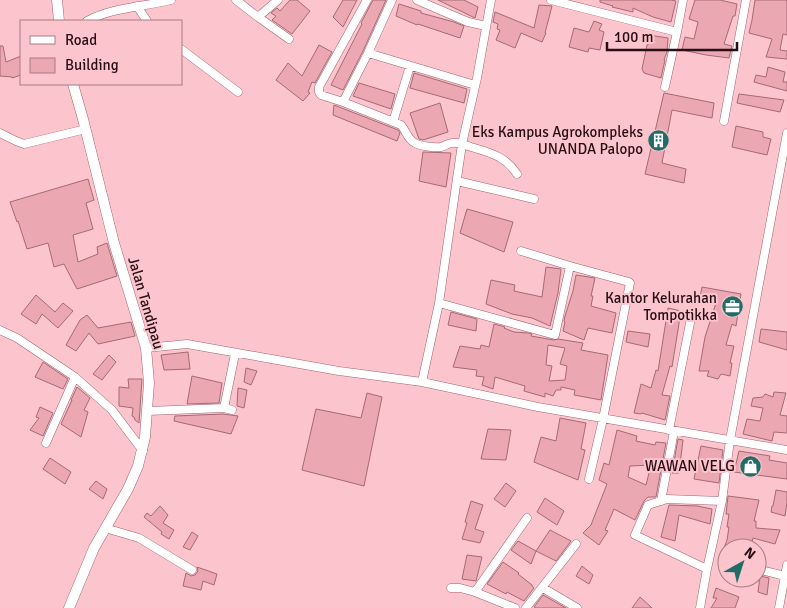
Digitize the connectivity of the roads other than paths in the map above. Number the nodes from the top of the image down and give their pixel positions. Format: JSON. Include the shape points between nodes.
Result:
{"nodes":[{"id":1,"x":57,"y":0,"type":"edge"},
{"id":2,"x":171,"y":0,"type":"edge"},
{"id":3,"x":236,"y":0,"type":"edge"},
{"id":4,"x":278,"y":0,"type":"edge"},
{"id":5,"x":367,"y":0,"type":"edge"},
{"id":6,"x":392,"y":0,"type":"edge"},
{"id":7,"x":417,"y":0,"type":"edge"},
{"id":8,"x":490,"y":0,"type":"edge"},
{"id":9,"x":551,"y":0,"type":"edge"},
{"id":10,"x":683,"y":0,"type":"edge"},
{"id":11,"x":746,"y":0,"type":"edge"},
{"id":12,"x":137,"y":6,"type":"junction"},
{"id":13,"x":258,"y":17,"type":"junction"},
{"id":14,"x":59,"y":20,"type":"edge"},
{"id":15,"x":90,"y":20,"type":"edge"},
{"id":16,"x":146,"y":20,"type":"edge"},
{"id":17,"x":486,"y":26,"type":"junction"},
{"id":18,"x":677,"y":32,"type":"junction"},
{"id":19,"x":289,"y":39,"type":"dead end"},
{"id":20,"x":182,"y":50,"type":"edge"},
{"id":21,"x":368,"y":53,"type":"junction"},
{"id":22,"x":410,"y":66,"type":"junction"},
{"id":23,"x":73,"y":85,"type":"edge"},
{"id":24,"x":475,"y":86,"type":"junction"},
{"id":25,"x":665,"y":87,"type":"dead end"},
{"id":26,"x":238,"y":92,"type":"dead end"},
{"id":27,"x":343,"y":102,"type":"junction"},
{"id":28,"x":724,"y":121,"type":"dead end"},
{"id":29,"x":393,"y":122,"type":"junction"},
{"id":30,"x":86,"y":129,"type":"junction"},
{"id":31,"x":0,"y":133,"type":"edge"},
{"id":32,"x":787,"y":133,"type":"edge"},
{"id":33,"x":462,"y":144,"type":"junction"},
{"id":34,"x":786,"y":148,"type":"edge"},
{"id":35,"x":517,"y":174,"type":"dead end"},
{"id":36,"x":457,"y":181,"type":"junction"},
{"id":37,"x":534,"y":199,"type":"dead end"},
{"id":38,"x":521,"y":250,"type":"dead end"},
{"id":39,"x":570,"y":266,"type":"junction"},
{"id":40,"x":439,"y":303,"type":"junction"},
{"id":41,"x":692,"y":313,"type":"dead end"},
{"id":42,"x":0,"y":330,"type":"edge"},
{"id":43,"x":146,"y":348,"type":"junction"},
{"id":44,"x":235,"y":354,"type":"junction"},
{"id":45,"x":76,"y":377,"type":"junction"},
{"id":46,"x":422,"y":382,"type":"junction"},
{"id":47,"x":224,"y":408,"type":"junction"},
{"id":48,"x":232,"y":410,"type":"dead end"},
{"id":49,"x":148,"y":411,"type":"junction"},
{"id":50,"x":603,"y":419,"type":"junction"},
{"id":51,"x":672,"y":431,"type":"junction"},
{"id":52,"x":730,"y":440,"type":"junction"},
{"id":53,"x":46,"y":443,"type":"dead end"},
{"id":54,"x":787,"y":450,"type":"edge"},
{"id":55,"x":143,"y":451,"type":"junction"},
{"id":56,"x":590,"y":479,"type":"dead end"},
{"id":57,"x":661,"y":501,"type":"junction"},
{"id":58,"x":722,"y":501,"type":"junction"},
{"id":59,"x":527,"y":518,"type":"dead end"},
{"id":60,"x":105,"y":528,"type":"junction"},
{"id":61,"x":576,"y":544,"type":"dead end"},
{"id":62,"x":787,"y":565,"type":"edge"},
{"id":63,"x":707,"y":569,"type":"junction"},
{"id":64,"x":192,"y":570,"type":"dead end"},
{"id":65,"x":767,"y":572,"type":"edge"},
{"id":66,"x":785,"y":576,"type":"junction"},
{"id":67,"x":450,"y":588,"type":"dead end"},
{"id":68,"x":542,"y":588,"type":"junction"},
{"id":69,"x":476,"y":592,"type":"junction"},
{"id":70,"x":69,"y":608,"type":"edge"},
{"id":71,"x":515,"y":608,"type":"edge"},
{"id":72,"x":526,"y":608,"type":"edge"},
{"id":73,"x":577,"y":608,"type":"edge"},
{"id":74,"x":700,"y":608,"type":"edge"},
{"id":75,"x":779,"y":608,"type":"edge"}],
"edges":[{"from":1,"to":14,"type":"street"},
{"from":2,"to":12,"type":"street"},
{"from":3,"to":13,"type":"street"},
{"from":4,"to":13,"type":"street"},
{"from":5,"to":27,"type":"street","via":[[318,87],[321,95]]},
{"from":6,"to":21,"type":"street"},
{"from":7,"to":17,"type":"street","via":[[468,22]]},
{"from":8,"to":17,"type":"street"},
{"from":9,"to":18,"type":"street"},
{"from":10,"to":18,"type":"street"},
{"from":11,"to":28,"type":"street"},
{"from":12,"to":15,"type":"street","via":[[114,10]]},
{"from":12,"to":16,"type":"street"},
{"from":13,"to":19,"type":"street"},
{"from":17,"to":24,"type":"street"},
{"from":18,"to":25,"type":"street"},
{"from":20,"to":26,"type":"street"},
{"from":21,"to":22,"type":"street"},
{"from":21,"to":27,"type":"street"},
{"from":22,"to":24,"type":"street"},
{"from":22,"to":29,"type":"street"},
{"from":23,"to":30,"type":"street","name":"Jalan Tandipau"},
{"from":24,"to":33,"type":"street"},
{"from":27,"to":29,"type":"street"},
{"from":29,"to":33,"type":"street","via":[[403,127],[416,144],[439,147],[454,142]]},
{"from":30,"to":31,"type":"street","via":[[24,144]]},
{"from":30,"to":43,"type":"street","name":"Jalan Tandipau","via":[[114,243]]},
{"from":32,"to":34,"type":"street"},
{"from":33,"to":35,"type":"street","via":[[493,153]]},
{"from":33,"to":36,"type":"street"},
{"from":34,"to":52,"type":"street"},
{"from":36,"to":37,"type":"street"},
{"from":36,"to":40,"type":"street"},
{"from":38,"to":39,"type":"street"},
{"from":39,"to":40,"type":"street","via":[[555,335]]},
{"from":39,"to":50,"type":"street","via":[[630,283]]},
{"from":40,"to":46,"type":"street"},
{"from":41,"to":51,"type":"street"},
{"from":42,"to":45,"type":"street"},
{"from":43,"to":44,"type":"street","via":[[187,344]]},
{"from":43,"to":49,"type":"street","name":"Jalan Tandipau"},
{"from":44,"to":46,"type":"street"},
{"from":44,"to":47,"type":"street"},
{"from":45,"to":53,"type":"street"},
{"from":45,"to":55,"type":"street","via":[[112,410]]},
{"from":46,"to":50,"type":"street"},
{"from":47,"to":48,"type":"street"},
{"from":47,"to":49,"type":"street"},
{"from":49,"to":55,"type":"street","name":"Jalan Tandipau"},
{"from":50,"to":51,"type":"street"},
{"from":50,"to":56,"type":"street"},
{"from":51,"to":52,"type":"street"},
{"from":51,"to":57,"type":"street"},
{"from":52,"to":54,"type":"street"},
{"from":52,"to":58,"type":"street"},
{"from":55,"to":60,"type":"street","name":"Jalan Tandipau","via":[[128,489]]},
{"from":57,"to":58,"type":"street"},
{"from":57,"to":63,"type":"street","via":[[648,505],[635,536]]},
{"from":58,"to":63,"type":"street"},
{"from":59,"to":69,"type":"street"},
{"from":60,"to":64,"type":"street","via":[[139,538]]},
{"from":60,"to":70,"type":"street","name":"Jalan Tandipau"},
{"from":61,"to":68,"type":"street"},
{"from":62,"to":66,"type":"street"},
{"from":63,"to":74,"type":"street"},
{"from":65,"to":66,"type":"street"},
{"from":66,"to":75,"type":"street"},
{"from":67,"to":69,"type":"street"},
{"from":68,"to":72,"type":"street"},
{"from":68,"to":73,"type":"street"},
{"from":69,"to":71,"type":"street"}]}
